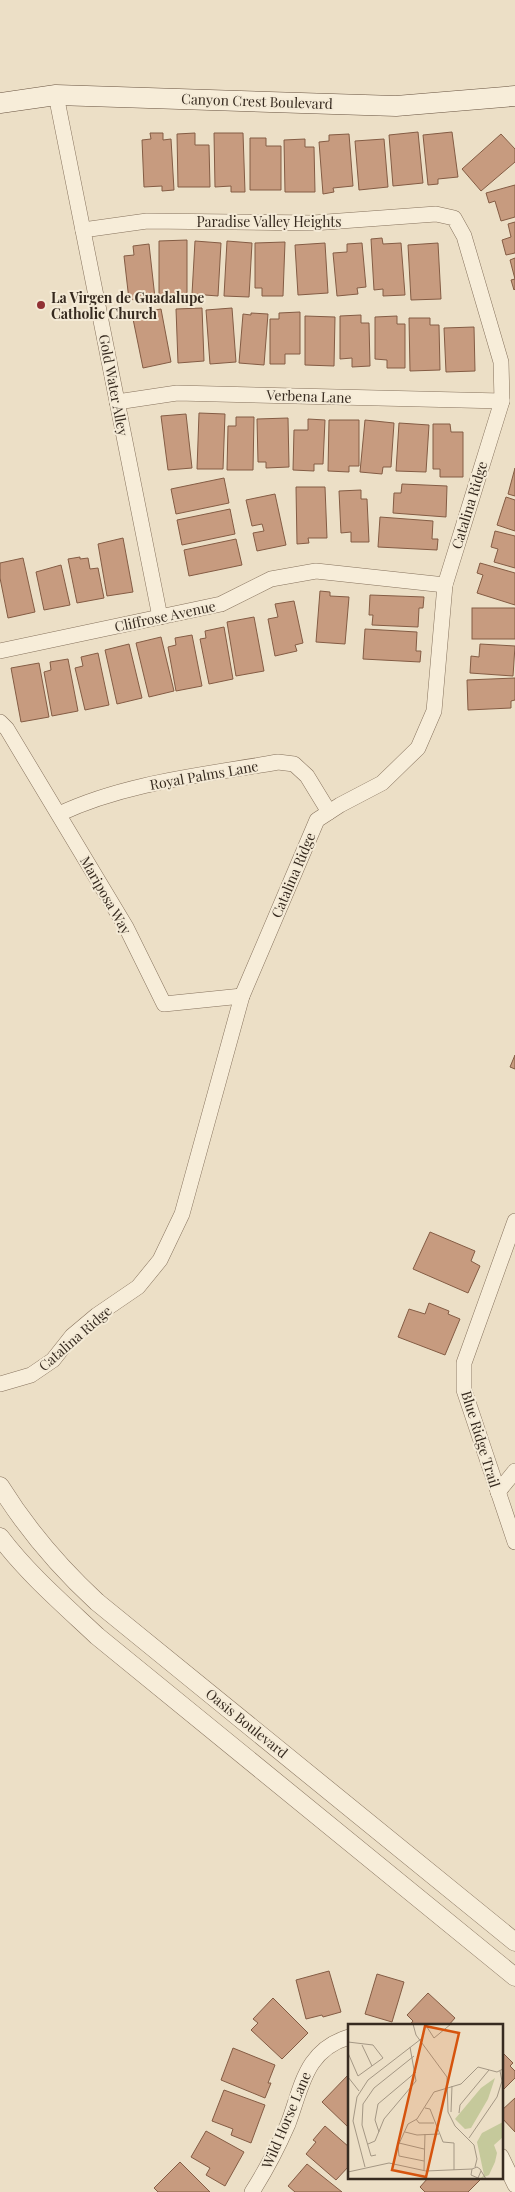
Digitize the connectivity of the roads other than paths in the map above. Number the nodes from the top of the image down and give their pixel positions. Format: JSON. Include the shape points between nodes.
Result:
{"nodes":[{"id":1,"x":56,"y":94,"type":"junction"},
{"id":2,"x":515,"y":96,"type":"edge"},
{"id":3,"x":0,"y":103,"type":"edge"},
{"id":4,"x":454,"y":218,"type":"joint"},
{"id":5,"x":83,"y":230,"type":"junction"},
{"id":6,"x":117,"y":402,"type":"junction"},
{"id":7,"x":502,"y":402,"type":"junction"},
{"id":8,"x":445,"y":585,"type":"junction"},
{"id":9,"x":160,"y":617,"type":"junction"},
{"id":10,"x":0,"y":650,"type":"edge"},
{"id":11,"x":0,"y":722,"type":"edge"},
{"id":12,"x":329,"y":812,"type":"junction"},
{"id":13,"x":59,"y":814,"type":"junction"},
{"id":14,"x":242,"y":996,"type":"junction"},
{"id":15,"x":515,"y":1221,"type":"edge"},
{"id":16,"x":0,"y":1384,"type":"edge"},
{"id":17,"x":515,"y":1471,"type":"edge"},
{"id":18,"x":0,"y":1486,"type":"edge"},
{"id":19,"x":498,"y":1492,"type":"junction"},
{"id":20,"x":0,"y":1537,"type":"edge"},
{"id":21,"x":515,"y":1542,"type":"edge"},
{"id":22,"x":515,"y":1942,"type":"edge"},
{"id":23,"x":515,"y":1977,"type":"edge"},
{"id":24,"x":348,"y":2037,"type":"edge"},
{"id":25,"x":502,"y":2158,"type":"edge"},
{"id":26,"x":515,"y":2185,"type":"edge"},
{"id":27,"x":252,"y":2192,"type":"edge"}],
"edges":[{"from":1,"to":2,"type":"main road","name":"Canyon Crest Boulevard","via":[[396,106]]},
{"from":1,"to":3,"type":"main road","name":"Canyon Crest Boulevard"},
{"from":1,"to":5,"type":"street","name":"Gold Water Alley"},
{"from":4,"to":5,"type":"street","name":"Paradise Valley Heights","via":[[436,214],[313,223],[147,221]]},
{"from":4,"to":7,"type":"street","name":"Catalina Ridge","via":[[464,236],[501,362]]},
{"from":5,"to":6,"type":"street","name":"Gold Water Alley"},
{"from":6,"to":7,"type":"street","name":"Verbena Lane","via":[[176,392]]},
{"from":6,"to":9,"type":"street","name":"Gold Water Alley"},
{"from":7,"to":8,"type":"street","name":"Catalina Ridge"},
{"from":8,"to":9,"type":"street","name":"Cliffrose Avenue","via":[[316,571],[272,579],[222,604]]},
{"from":8,"to":12,"type":"street","name":"Catalina Ridge","via":[[434,710],[418,748],[382,783]]},
{"from":9,"to":10,"type":"street","name":"Cliffrose Avenue"},
{"from":11,"to":13,"type":"street","name":"Mariposa Way"},
{"from":12,"to":13,"type":"street","name":"Royal Palms Lane","via":[[307,776],[294,764],[278,762],[114,792]]},
{"from":12,"to":14,"type":"street","name":"Catalina Ridge","via":[[318,820],[305,846]]},
{"from":13,"to":14,"type":"street","name":"Mariposa Way","via":[[126,926],[164,1004]]},
{"from":14,"to":16,"type":"street","name":"Catalina Ridge","via":[[182,1214],[160,1260],[138,1287],[72,1336],[53,1360],[31,1375]]},
{"from":15,"to":19,"type":"street","name":"Blue Ridge Trail","via":[[464,1363],[464,1390]]},
{"from":17,"to":19,"type":"street"},
{"from":18,"to":22,"type":"street","name":"Oasis Boulevard","via":[[23,1523],[47,1552],[97,1602]]},
{"from":19,"to":21,"type":"street","name":"Blue Ridge Trail"},
{"from":20,"to":23,"type":"street","name":"Oasis Boulevard","via":[[42,1585],[97,1636]]},
{"from":24,"to":27,"type":"street","name":"Wild Horse Lane","via":[[329,2046],[307,2069],[278,2147]]},
{"from":25,"to":26,"type":"street"}]}
